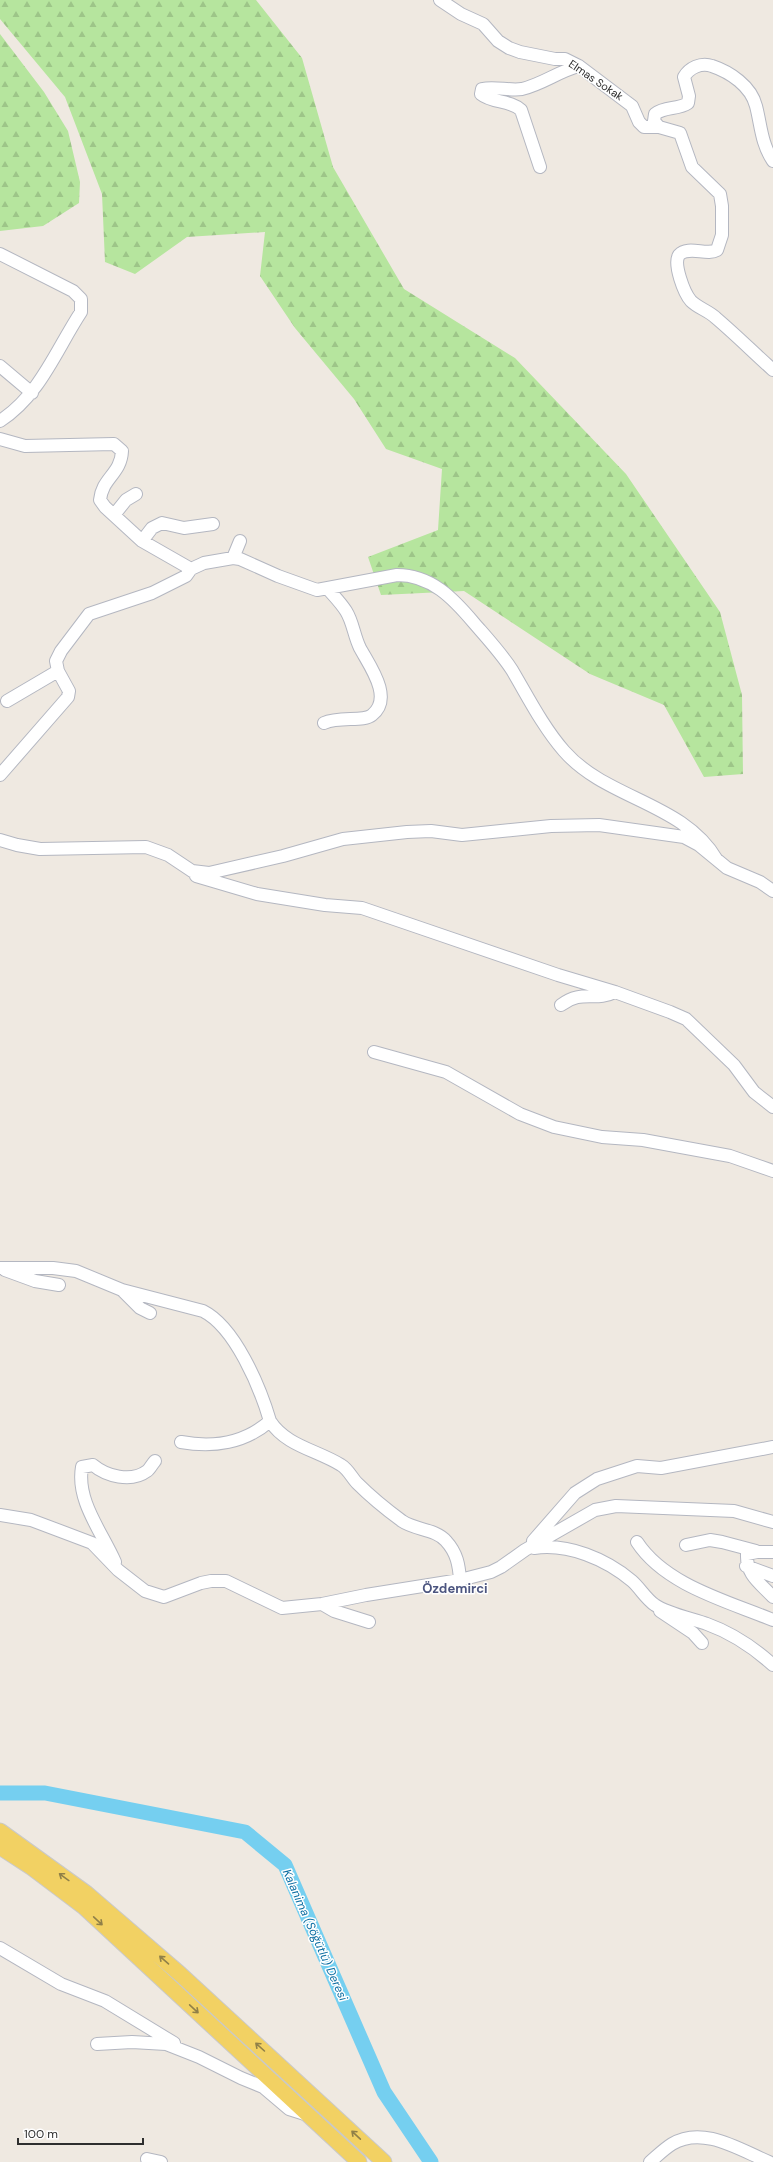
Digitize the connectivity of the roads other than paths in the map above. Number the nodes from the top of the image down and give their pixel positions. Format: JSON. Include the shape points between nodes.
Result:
{"nodes":[{"id":1,"x":440,"y":0,"type":"edge"},
{"id":2,"x":579,"y":66,"type":"junction"},
{"id":3,"x":659,"y":127,"type":"junction"},
{"id":4,"x":773,"y":160,"type":"edge"},
{"id":5,"x":540,"y":167,"type":"dead end"},
{"id":6,"x":0,"y":254,"type":"edge"},
{"id":7,"x":0,"y":366,"type":"edge"},
{"id":8,"x":773,"y":370,"type":"edge"},
{"id":9,"x":32,"y":393,"type":"junction"},
{"id":10,"x":0,"y":421,"type":"edge"},
{"id":11,"x":0,"y":440,"type":"edge"},
{"id":12,"x":136,"y":494,"type":"dead end"},
{"id":13,"x":114,"y":515,"type":"junction"},
{"id":14,"x":213,"y":524,"type":"dead end"},
{"id":15,"x":142,"y":541,"type":"junction"},
{"id":16,"x":240,"y":541,"type":"dead end"},
{"id":17,"x":233,"y":558,"type":"junction"},
{"id":18,"x":191,"y":569,"type":"junction"},
{"id":19,"x":328,"y":589,"type":"junction"},
{"id":20,"x":58,"y":671,"type":"junction"},
{"id":21,"x":7,"y":701,"type":"dead end"},
{"id":22,"x":324,"y":723,"type":"dead end"},
{"id":23,"x":1,"y":773,"type":"edge"},
{"id":24,"x":0,"y":840,"type":"edge"},
{"id":25,"x":717,"y":860,"type":"junction"},
{"id":26,"x":186,"y":868,"type":"junction"},
{"id":27,"x":773,"y":891,"type":"edge"},
{"id":28,"x":615,"y":992,"type":"junction"},
{"id":29,"x":561,"y":1005,"type":"dead end"},
{"id":30,"x":374,"y":1052,"type":"dead end"},
{"id":31,"x":773,"y":1107,"type":"edge"},
{"id":32,"x":773,"y":1171,"type":"edge"},
{"id":33,"x":0,"y":1268,"type":"edge"},
{"id":34,"x":59,"y":1285,"type":"dead end"},
{"id":35,"x":122,"y":1290,"type":"junction"},
{"id":36,"x":150,"y":1313,"type":"dead end"},
{"id":37,"x":270,"y":1421,"type":"junction"},
{"id":38,"x":181,"y":1442,"type":"dead end"},
{"id":39,"x":773,"y":1447,"type":"edge"},
{"id":40,"x":155,"y":1462,"type":"dead end"},
{"id":41,"x":0,"y":1515,"type":"edge"},
{"id":42,"x":773,"y":1522,"type":"edge"},
{"id":43,"x":638,"y":1542,"type":"dead end"},
{"id":44,"x":686,"y":1545,"type":"dead end"},
{"id":45,"x":525,"y":1550,"type":"junction"},
{"id":46,"x":757,"y":1552,"type":"junction"},
{"id":47,"x":773,"y":1552,"type":"edge"},
{"id":48,"x":746,"y":1566,"type":"junction"},
{"id":49,"x":118,"y":1570,"type":"junction"},
{"id":50,"x":773,"y":1576,"type":"edge"},
{"id":51,"x":460,"y":1580,"type":"junction"},
{"id":52,"x":773,"y":1597,"type":"edge"},
{"id":53,"x":322,"y":1604,"type":"junction"},
{"id":54,"x":655,"y":1605,"type":"junction"},
{"id":55,"x":773,"y":1620,"type":"edge"},
{"id":56,"x":369,"y":1622,"type":"dead end"},
{"id":57,"x":702,"y":1642,"type":"dead end"},
{"id":58,"x":773,"y":1665,"type":"edge"},
{"id":59,"x":0,"y":1831,"type":"edge"},
{"id":60,"x":0,"y":1847,"type":"edge"},
{"id":61,"x":0,"y":1948,"type":"edge"},
{"id":62,"x":97,"y":2044,"type":"dead end"},
{"id":63,"x":188,"y":2052,"type":"junction"},
{"id":64,"x":311,"y":2116,"type":"junction"},
{"id":65,"x":148,"y":2162,"type":"edge"},
{"id":66,"x":161,"y":2162,"type":"edge"},
{"id":67,"x":359,"y":2162,"type":"edge"},
{"id":68,"x":384,"y":2162,"type":"edge"},
{"id":69,"x":650,"y":2162,"type":"edge"},
{"id":70,"x":769,"y":2162,"type":"edge"}],
"edges":[{"from":1,"to":2,"type":"street","name":"Elmas Sokak","via":[[483,24],[498,41],[509,48],[565,59]]},
{"from":2,"to":3,"type":"street","name":"Elmas Sokak","via":[[632,106],[639,122],[644,126]]},
{"from":2,"to":5,"type":"street","via":[[565,69],[545,82],[522,89],[482,89],[481,94],[485,97],[500,100],[521,110]]},
{"from":3,"to":4,"type":"street","via":[[654,121],[655,114],[688,103],[689,96],[684,77],[687,72],[694,67],[707,64],[734,76],[749,93],[756,104],[764,145]]},
{"from":3,"to":8,"type":"street","via":[[680,133],[692,167],[720,194],[722,206],[722,235],[717,250],[712,253],[687,251],[678,256],[677,264],[682,282],[691,300],[715,317]]},
{"from":6,"to":9,"type":"street","via":[[73,290],[81,299],[81,312]]},
{"from":7,"to":9,"type":"street"},
{"from":9,"to":10,"type":"street","via":[[17,409]]},
{"from":11,"to":13,"type":"street","via":[[25,446],[114,444],[122,451],[121,463],[101,489],[100,500]]},
{"from":12,"to":13,"type":"street","via":[[126,500]]},
{"from":13,"to":15,"type":"street"},
{"from":14,"to":15,"type":"street","via":[[184,528],[162,522],[152,528]]},
{"from":15,"to":18,"type":"street"},
{"from":16,"to":17,"type":"street"},
{"from":17,"to":18,"type":"street","via":[[215,560]]},
{"from":17,"to":19,"type":"street","via":[[246,561],[311,589]]},
{"from":18,"to":20,"type":"street","via":[[186,576],[152,593],[89,614],[58,655]]},
{"from":19,"to":22,"type":"street","via":[[349,617],[356,639],[378,682],[380,700],[376,711],[366,718],[336,719]]},
{"from":19,"to":25,"type":"street","via":[[403,575],[426,580],[446,593],[502,656],[552,736],[571,759],[601,782],[665,812],[685,825],[703,841]]},
{"from":20,"to":21,"type":"street"},
{"from":20,"to":23,"type":"street","via":[[69,691],[68,697]]},
{"from":24,"to":26,"type":"street","via":[[40,849],[140,846],[168,855]]},
{"from":25,"to":26,"type":"street","via":[[700,845],[684,837],[612,826],[563,825],[462,835],[431,831],[400,832],[343,839],[210,873]]},
{"from":25,"to":27,"type":"street","via":[[732,871],[760,882]]},
{"from":26,"to":28,"type":"street","via":[[194,876],[257,894],[362,908]]},
{"from":28,"to":29,"type":"street","via":[[604,997],[571,998]]},
{"from":28,"to":31,"type":"street","via":[[686,1019],[734,1065],[754,1092]]},
{"from":30,"to":32,"type":"street","via":[[446,1072],[520,1114],[554,1127],[602,1137],[643,1140],[730,1156]]},
{"from":33,"to":34,"type":"street","via":[[35,1281]]},
{"from":33,"to":35,"type":"street","via":[[53,1268],[76,1271]]},
{"from":35,"to":36,"type":"street","via":[[140,1308]]},
{"from":35,"to":37,"type":"street","via":[[203,1311],[213,1316],[237,1343]]},
{"from":37,"to":38,"type":"street","via":[[261,1429],[239,1439],[216,1445],[204,1446]]},
{"from":37,"to":51,"type":"street","via":[[276,1431],[285,1438],[343,1466],[362,1488],[402,1521],[444,1539],[457,1557]]},
{"from":39,"to":45,"type":"street","via":[[661,1468],[636,1466],[597,1479],[575,1493]]},
{"from":40,"to":49,"type":"street","via":[[146,1471],[124,1476],[113,1476],[93,1465],[82,1467],[80,1479],[85,1502]]},
{"from":41,"to":49,"type":"street","via":[[32,1520],[92,1543]]},
{"from":42,"to":45,"type":"street","via":[[734,1511],[616,1506],[596,1510]]},
{"from":43,"to":55,"type":"street","via":[[651,1561],[669,1575]]},
{"from":44,"to":46,"type":"street","via":[[710,1540]]},
{"from":45,"to":51,"type":"street","via":[[491,1572]]},
{"from":45,"to":54,"type":"street","via":[[547,1546],[592,1557],[632,1581]]},
{"from":46,"to":47,"type":"street"},
{"from":46,"to":48,"type":"street","via":[[747,1554]]},
{"from":48,"to":50,"type":"street"},
{"from":48,"to":52,"type":"street"},
{"from":49,"to":53,"type":"street","via":[[145,1591],[164,1597],[201,1583],[226,1581],[282,1608]]},
{"from":51,"to":53,"type":"street"},
{"from":53,"to":56,"type":"street"},
{"from":54,"to":57,"type":"street","via":[[663,1614],[693,1633]]},
{"from":54,"to":58,"type":"street","via":[[729,1633],[752,1646]]},
{"from":68,"to":59,"type":"main road","one_way":true,"via":[[180,1974],[86,1893]]},
{"from":60,"to":64,"type":"main road","one_way":true,"via":[[31,1867],[84,1908]]},
{"from":61,"to":63,"type":"street","via":[[61,1984],[105,2001]]},
{"from":62,"to":63,"type":"street","via":[[149,2042],[166,2044]]},
{"from":63,"to":64,"type":"street","via":[[263,2086],[289,2109]]},
{"from":64,"to":67,"type":"main road"},
{"from":65,"to":66,"type":"street","via":[[147,2159]]},
{"from":69,"to":70,"type":"street","via":[[672,2144],[698,2136],[718,2140]]}]}
